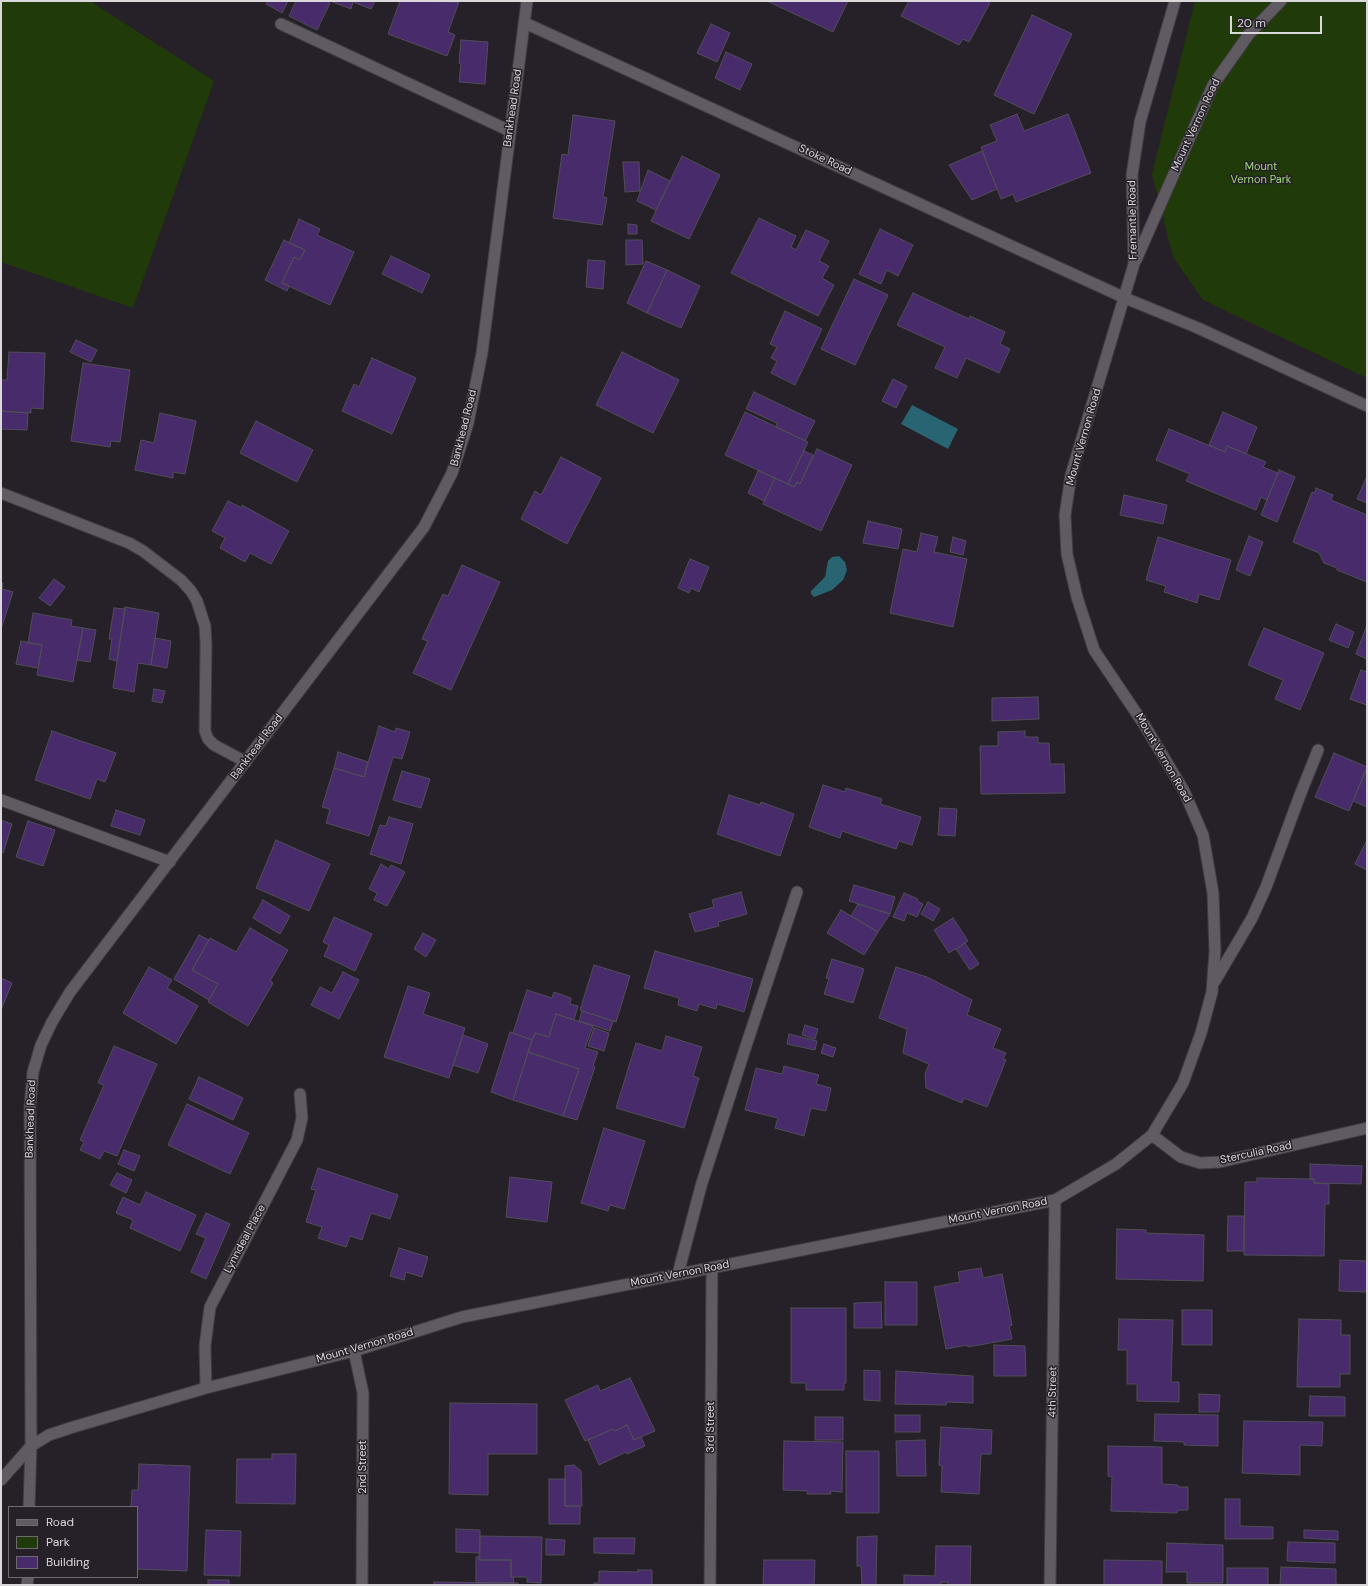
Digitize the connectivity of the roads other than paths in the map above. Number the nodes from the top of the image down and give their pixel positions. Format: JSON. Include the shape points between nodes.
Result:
{"nodes":[{"id":1,"x":527,"y":1,"type":"edge"},
{"id":2,"x":1175,"y":1,"type":"edge"},
{"id":3,"x":1281,"y":1,"type":"edge"},
{"id":4,"x":525,"y":23,"type":"junction"},
{"id":5,"x":280,"y":24,"type":"dead end"},
{"id":6,"x":510,"y":131,"type":"junction"},
{"id":7,"x":1134,"y":264,"type":"junction"},
{"id":8,"x":1124,"y":298,"type":"junction"},
{"id":9,"x":1367,"y":406,"type":"edge"},
{"id":10,"x":1,"y":493,"type":"edge"},
{"id":11,"x":1318,"y":750,"type":"dead end"},
{"id":12,"x":246,"y":762,"type":"junction"},
{"id":13,"x":1,"y":800,"type":"edge"},
{"id":14,"x":170,"y":862,"type":"junction"},
{"id":15,"x":797,"y":892,"type":"dead end"},
{"id":16,"x":1213,"y":985,"type":"junction"},
{"id":17,"x":300,"y":1094,"type":"dead end"},
{"id":18,"x":1367,"y":1128,"type":"edge"},
{"id":19,"x":1152,"y":1135,"type":"junction"},
{"id":20,"x":1055,"y":1200,"type":"junction"},
{"id":21,"x":712,"y":1268,"type":"junction"},
{"id":22,"x":678,"y":1274,"type":"junction"},
{"id":23,"x":354,"y":1351,"type":"junction"},
{"id":24,"x":206,"y":1388,"type":"junction"},
{"id":25,"x":31,"y":1446,"type":"junction"},
{"id":26,"x":1,"y":1480,"type":"edge"},
{"id":27,"x":29,"y":1506,"type":"edge"},
{"id":28,"x":362,"y":1585,"type":"edge"},
{"id":29,"x":710,"y":1585,"type":"edge"},
{"id":30,"x":1050,"y":1585,"type":"edge"}],
"edges":[{"from":1,"to":4,"type":"street","name":"Bankhead Road"},
{"from":2,"to":7,"type":"street","name":"Fremantle Road","via":[[1140,122],[1132,175]]},
{"from":3,"to":7,"type":"street","name":"Mount Vernon Road","via":[[1249,34],[1212,86]]},
{"from":4,"to":6,"type":"street","name":"Bankhead Road"},
{"from":4,"to":8,"type":"street","name":"Stoke Road"},
{"from":5,"to":6,"type":"street"},
{"from":6,"to":12,"type":"street","name":"Bankhead Road","via":[[482,353],[468,423],[452,473],[424,527]]},
{"from":7,"to":8,"type":"street","name":"Fremantle Road"},
{"from":8,"to":9,"type":"street","via":[[1198,328]]},
{"from":8,"to":16,"type":"street","name":"Mount Vernon Road","via":[[1071,475],[1065,515],[1068,554],[1077,598],[1094,650],[1145,726],[1184,791],[1203,835],[1213,893]]},
{"from":10,"to":12,"type":"street","via":[[129,543],[181,580],[197,601],[205,626],[205,732],[214,745]]},
{"from":11,"to":16,"type":"street","via":[[1266,887],[1252,918]]},
{"from":12,"to":14,"type":"street","name":"Bankhead Road"},
{"from":13,"to":14,"type":"street"},
{"from":14,"to":25,"type":"street","name":"Bankhead Road","via":[[70,992],[41,1045],[33,1072],[30,1108]]},
{"from":15,"to":22,"type":"street","via":[[701,1186]]},
{"from":16,"to":19,"type":"street","name":"Mount Vernon Road","via":[[1201,1033],[1183,1083]]},
{"from":17,"to":24,"type":"street","name":"Lynndeal Place","via":[[302,1118],[297,1140],[210,1307],[205,1346]]},
{"from":18,"to":19,"type":"street","name":"Sterculia Road","via":[[1207,1163],[1181,1157]]},
{"from":19,"to":20,"type":"street","name":"Mount Vernon Road","via":[[1116,1164]]},
{"from":20,"to":21,"type":"street","name":"Mount Vernon Road"},
{"from":20,"to":30,"type":"street","name":"4th Street"},
{"from":21,"to":22,"type":"street","name":"Mount Vernon Road"},
{"from":21,"to":29,"type":"street","name":"3rd Street"},
{"from":22,"to":23,"type":"street","name":"Mount Vernon Road","via":[[462,1317]]},
{"from":23,"to":24,"type":"street","name":"Mount Vernon Road"},
{"from":23,"to":28,"type":"street","name":"2nd Street","via":[[363,1392]]},
{"from":24,"to":25,"type":"street","name":"Mount Vernon Road","via":[[70,1428],[49,1435]]},
{"from":25,"to":26,"type":"street"},
{"from":25,"to":27,"type":"street","name":"Bankhead Road"}]}
